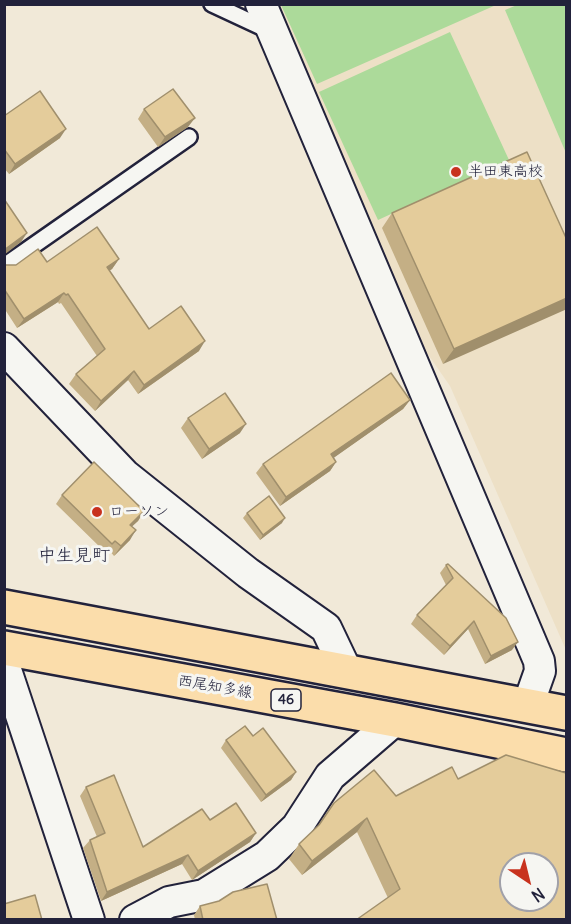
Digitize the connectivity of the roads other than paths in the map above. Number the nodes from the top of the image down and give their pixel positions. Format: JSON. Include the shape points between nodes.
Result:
{"nodes":[{"id":1,"x":212,"y":4,"type":"edge"},
{"id":2,"x":261,"y":4,"type":"edge"},
{"id":3,"x":273,"y":32,"type":"junction"},
{"id":4,"x":189,"y":137,"type":"edge"},
{"id":5,"x":4,"y":266,"type":"edge"},
{"id":6,"x":4,"y":348,"type":"edge"},
{"id":7,"x":4,"y":607,"type":"edge"},
{"id":8,"x":4,"y":648,"type":"edge"},
{"id":9,"x":4,"y":664,"type":"edge"},
{"id":10,"x":346,"y":670,"type":"junction"},
{"id":11,"x":528,"y":705,"type":"junction"},
{"id":12,"x":567,"y":713,"type":"edge"},
{"id":13,"x":395,"y":720,"type":"junction"},
{"id":14,"x":567,"y":755,"type":"edge"},
{"id":15,"x":88,"y":920,"type":"edge"},
{"id":16,"x":135,"y":920,"type":"edge"}],
"edges":[{"from":1,"to":3,"type":"lane"},
{"from":2,"to":3,"type":"street"},
{"from":3,"to":11,"type":"street","via":[[539,661],[540,671]]},
{"from":4,"to":5,"type":"lane"},
{"from":6,"to":10,"type":"street","via":[[125,475],[248,573],[326,628]]},
{"from":7,"to":10,"type":"main road"},
{"from":8,"to":13,"type":"main road","name":"西尾知多線","number":"46"},
{"from":9,"to":15,"type":"street"},
{"from":10,"to":11,"type":"main road"},
{"from":11,"to":12,"type":"main road"},
{"from":13,"to":14,"type":"main road","name":"西尾知多線","number":"46"},
{"from":13,"to":16,"type":"street","via":[[330,776],[297,827],[267,856],[204,895],[169,902]]}]}
